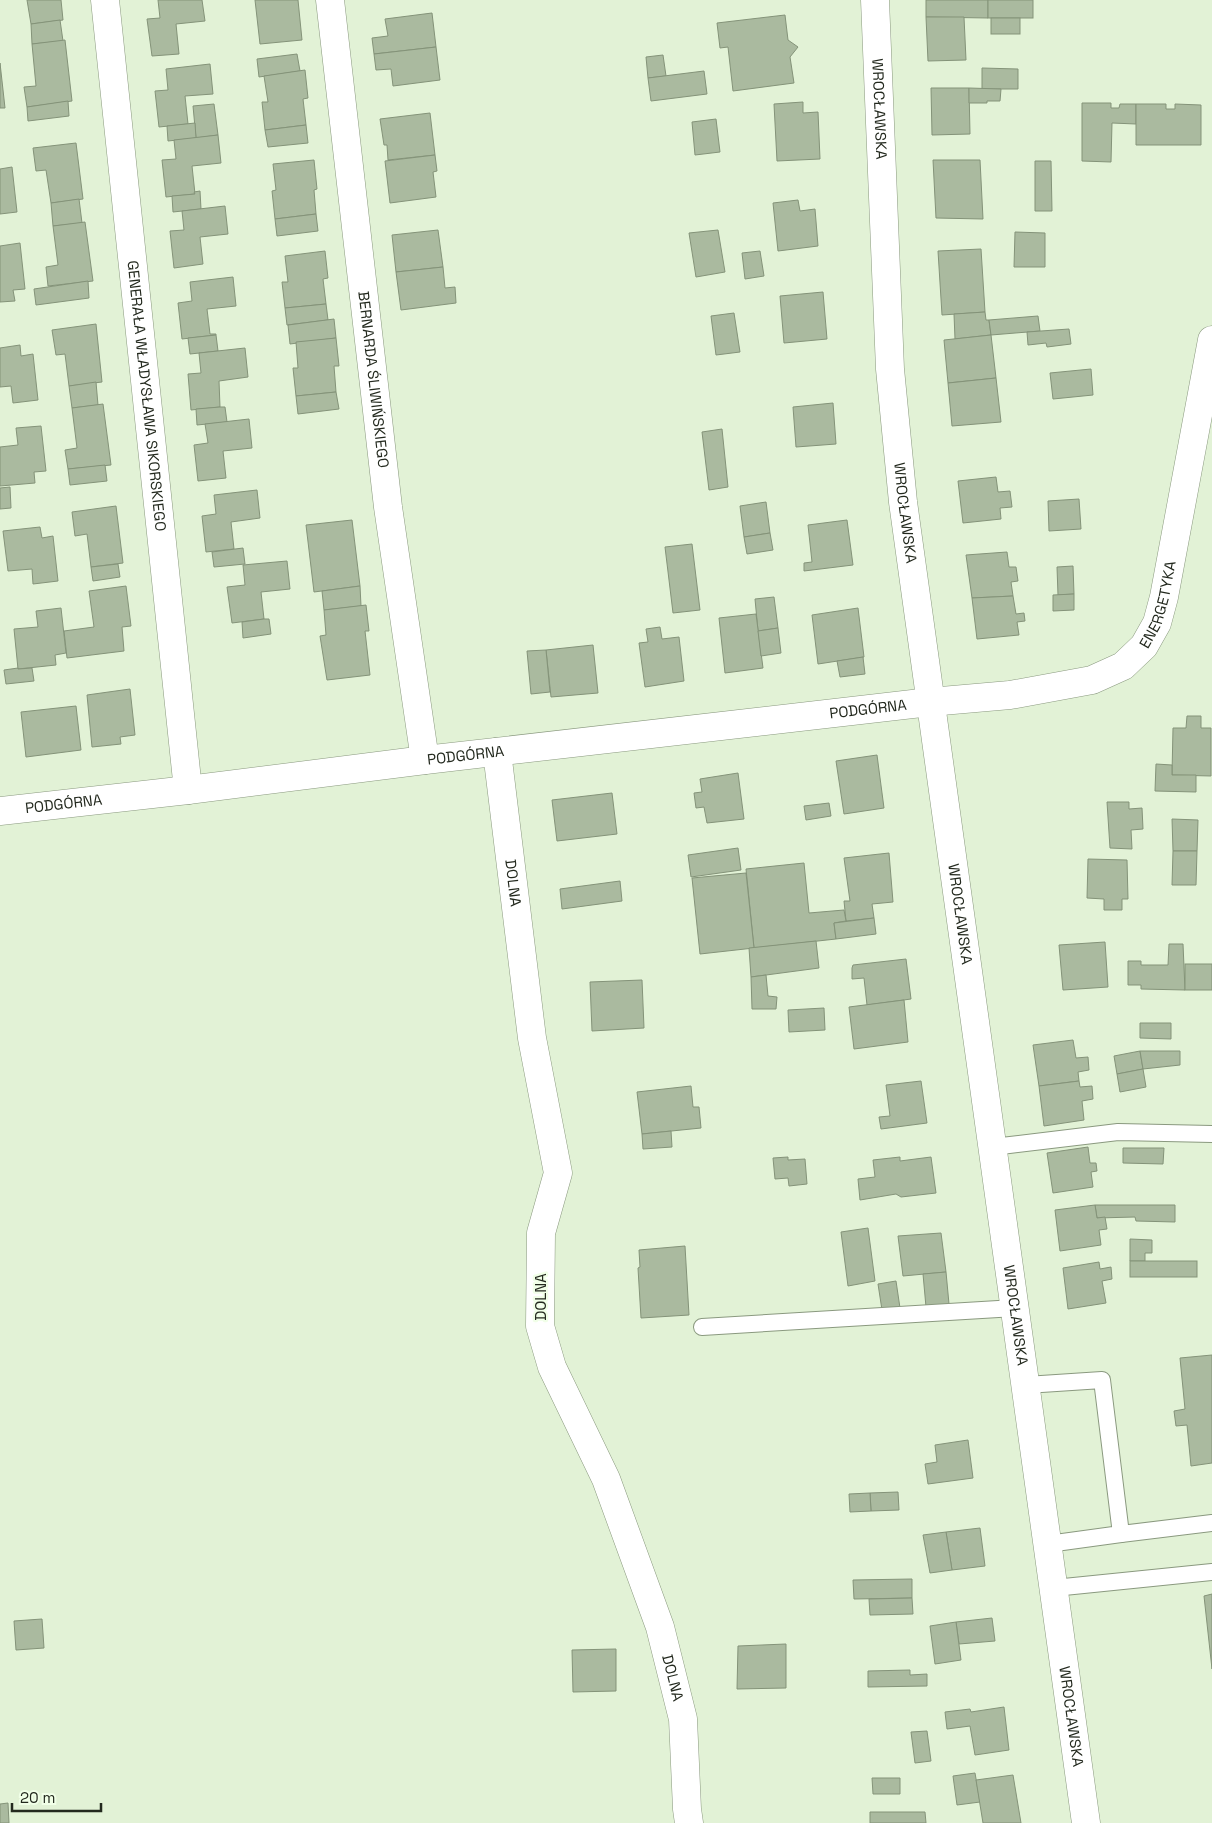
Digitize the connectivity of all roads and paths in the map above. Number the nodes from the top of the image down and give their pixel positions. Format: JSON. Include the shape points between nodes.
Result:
{"nodes":[{"id":1,"x":105,"y":0,"type":"edge"},
{"id":2,"x":330,"y":0,"type":"edge"},
{"id":3,"x":875,"y":0,"type":"edge"},
{"id":4,"x":1212,"y":340,"type":"edge"},
{"id":5,"x":930,"y":702,"type":"junction"},
{"id":6,"x":497,"y":752,"type":"junction"},
{"id":7,"x":425,"y":760,"type":"junction"},
{"id":8,"x":188,"y":790,"type":"junction"},
{"id":9,"x":0,"y":811,"type":"edge"},
{"id":10,"x":1212,"y":1134,"type":"edge"},
{"id":11,"x":993,"y":1147,"type":"junction"},
{"id":12,"x":1015,"y":1308,"type":"junction"},
{"id":13,"x":702,"y":1327,"type":"dead end"},
{"id":14,"x":1026,"y":1385,"type":"junction"},
{"id":15,"x":1212,"y":1523,"type":"edge"},
{"id":16,"x":1121,"y":1534,"type":"junction"},
{"id":17,"x":1048,"y":1544,"type":"junction"},
{"id":18,"x":1212,"y":1572,"type":"edge"},
{"id":19,"x":1054,"y":1588,"type":"junction"},
{"id":20,"x":689,"y":1823,"type":"edge"},
{"id":21,"x":1086,"y":1823,"type":"edge"}],
"edges":[{"from":1,"to":8,"type":"street","name":"GENERAŁA WŁADYSŁAWA SIKORSKIEGO"},
{"from":2,"to":7,"type":"street","name":"BERNARDA ŚLIWIŃSKIEGO","via":[[388,507]]},
{"from":3,"to":5,"type":"street","name":"WROCŁAWSKA","via":[[890,369],[903,502]]},
{"from":4,"to":5,"type":"street","name":"ENERGETYKA","via":[[1164,597],[1157,623],[1144,646],[1123,666],[1092,680],[1010,695]]},
{"from":5,"to":6,"type":"street","name":"PODGÓRNA"},
{"from":5,"to":11,"type":"street","name":"WROCŁAWSKA"},
{"from":6,"to":7,"type":"street","name":"PODGÓRNA"},
{"from":6,"to":20,"type":"street","name":"DOLNA","via":[[532,1038],[558,1174],[541,1233],[540,1326],[552,1367],[606,1479],[660,1627],[683,1719]]},
{"from":7,"to":8,"type":"street","name":"PODGÓRNA"},
{"from":8,"to":9,"type":"street","name":"PODGÓRNA"},
{"from":10,"to":11,"type":"lane","via":[[1118,1132]]},
{"from":11,"to":12,"type":"street","name":"WROCŁAWSKA"},
{"from":12,"to":13,"type":"lane"},
{"from":12,"to":14,"type":"street","name":"WROCŁAWSKA"},
{"from":14,"to":16,"type":"lane","via":[[1102,1380]]},
{"from":14,"to":17,"type":"street","name":"WROCŁAWSKA"},
{"from":15,"to":16,"type":"lane"},
{"from":16,"to":17,"type":"lane"},
{"from":17,"to":19,"type":"street","name":"WROCŁAWSKA"},
{"from":18,"to":19,"type":"lane"},
{"from":19,"to":21,"type":"street","name":"WROCŁAWSKA"}]}
